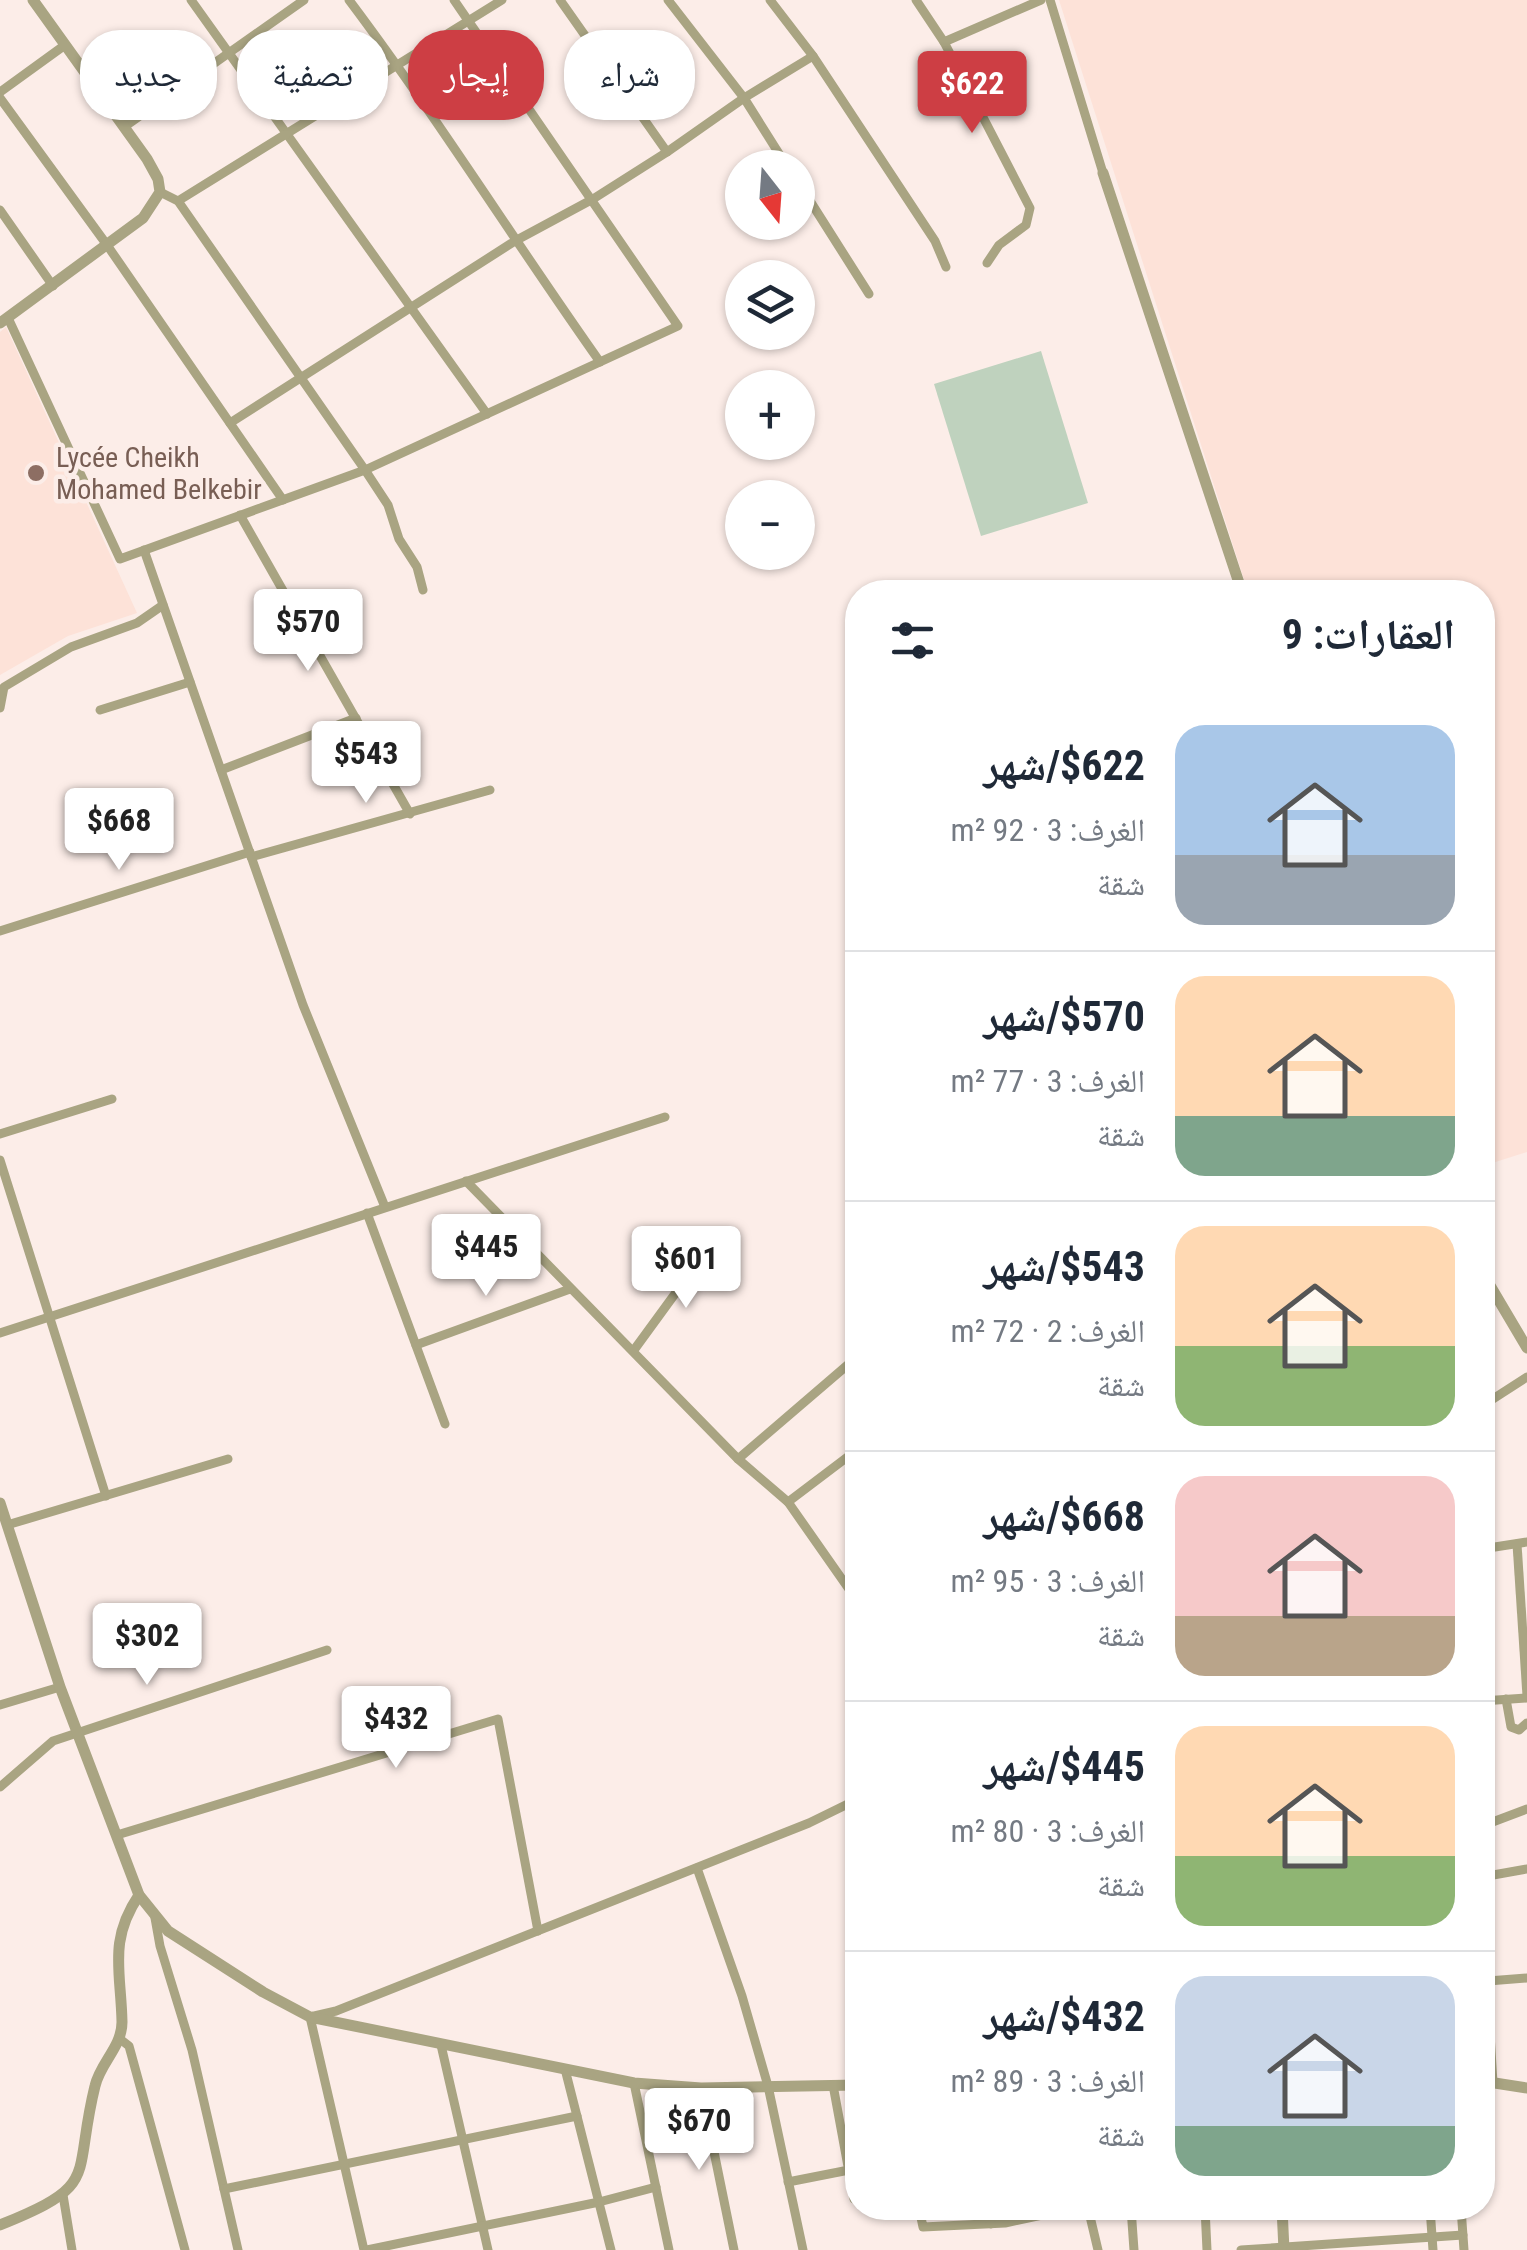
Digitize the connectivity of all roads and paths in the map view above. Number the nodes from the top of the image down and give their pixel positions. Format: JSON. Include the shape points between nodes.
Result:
{"nodes":[{"id":1,"x":33,"y":0,"type":"edge"},
{"id":2,"x":192,"y":0,"type":"edge"},
{"id":3,"x":304,"y":0,"type":"edge"},
{"id":4,"x":349,"y":0,"type":"edge"},
{"id":5,"x":454,"y":0,"type":"edge"},
{"id":6,"x":502,"y":0,"type":"edge"},
{"id":7,"x":560,"y":0,"type":"edge"},
{"id":8,"x":668,"y":0,"type":"edge"},
{"id":9,"x":770,"y":0,"type":"edge"},
{"id":10,"x":916,"y":0,"type":"edge"},
{"id":11,"x":1040,"y":0,"type":"edge"},
{"id":12,"x":1050,"y":0,"type":"edge"},
{"id":13,"x":468,"y":21,"type":"junction"},
{"id":14,"x":944,"y":42,"type":"junction"},
{"id":15,"x":65,"y":45,"type":"junction"},
{"id":16,"x":229,"y":53,"type":"junction"},
{"id":17,"x":813,"y":56,"type":"junction"},
{"id":18,"x":398,"y":65,"type":"junction"},
{"id":19,"x":0,"y":95,"type":"edge"},
{"id":20,"x":744,"y":98,"type":"junction"},
{"id":21,"x":124,"y":127,"type":"junction"},
{"id":22,"x":286,"y":134,"type":"junction"},
{"id":23,"x":777,"y":150,"type":"edge"},
{"id":24,"x":667,"y":152,"type":"junction"},
{"id":25,"x":1103,"y":173,"type":"joint"},
{"id":26,"x":160,"y":192,"type":"junction"},
{"id":27,"x":593,"y":199,"type":"junction"},
{"id":28,"x":178,"y":201,"type":"junction"},
{"id":29,"x":815,"y":208,"type":"edge"},
{"id":30,"x":0,"y":210,"type":"edge"},
{"id":31,"x":515,"y":241,"type":"junction"},
{"id":32,"x":107,"y":245,"type":"junction"},
{"id":33,"x":987,"y":263,"type":"dead end"},
{"id":34,"x":946,"y":267,"type":"dead end"},
{"id":35,"x":53,"y":286,"type":"junction"},
{"id":36,"x":870,"y":294,"type":"dead end"},
{"id":37,"x":410,"y":308,"type":"junction"},
{"id":38,"x":4,"y":320,"type":"edge"},
{"id":39,"x":600,"y":362,"type":"junction"},
{"id":40,"x":302,"y":377,"type":"junction"},
{"id":41,"x":486,"y":414,"type":"junction"},
{"id":42,"x":230,"y":423,"type":"junction"},
{"id":43,"x":365,"y":470,"type":"junction"},
{"id":44,"x":283,"y":500,"type":"junction"},
{"id":45,"x":240,"y":515,"type":"junction"},
{"id":46,"x":144,"y":550,"type":"junction"},
{"id":47,"x":1238,"y":580,"type":"edge"},
{"id":48,"x":423,"y":590,"type":"dead end"},
{"id":49,"x":163,"y":605,"type":"junction"},
{"id":50,"x":190,"y":682,"type":"junction"},
{"id":51,"x":0,"y":708,"type":"edge"},
{"id":52,"x":100,"y":710,"type":"dead end"},
{"id":53,"x":356,"y":718,"type":"junction"},
{"id":54,"x":221,"y":770,"type":"junction"},
{"id":55,"x":490,"y":790,"type":"dead end"},
{"id":56,"x":410,"y":814,"type":"junction"},
{"id":57,"x":251,"y":854,"type":"junction"},
{"id":58,"x":0,"y":931,"type":"edge"},
{"id":59,"x":112,"y":1099,"type":"dead end"},
{"id":60,"x":665,"y":1117,"type":"dead end"},
{"id":61,"x":0,"y":1134,"type":"edge"},
{"id":62,"x":0,"y":1160,"type":"edge"},
{"id":63,"x":466,"y":1181,"type":"junction"},
{"id":64,"x":386,"y":1208,"type":"junction"},
{"id":65,"x":367,"y":1214,"type":"junction"},
{"id":66,"x":707,"y":1250,"type":"dead end"},
{"id":67,"x":570,"y":1288,"type":"junction"},
{"id":68,"x":1495,"y":1294,"type":"edge"},
{"id":69,"x":49,"y":1316,"type":"junction"},
{"id":70,"x":0,"y":1332,"type":"edge"},
{"id":71,"x":416,"y":1345,"type":"junction"},
{"id":72,"x":1527,"y":1348,"type":"edge"},
{"id":73,"x":634,"y":1350,"type":"junction"},
{"id":74,"x":845,"y":1367,"type":"edge"},
{"id":75,"x":1527,"y":1377,"type":"edge"},
{"id":76,"x":1495,"y":1398,"type":"edge"},
{"id":77,"x":445,"y":1424,"type":"dead end"},
{"id":78,"x":845,"y":1458,"type":"edge"},
{"id":79,"x":228,"y":1459,"type":"dead end"},
{"id":80,"x":738,"y":1459,"type":"junction"},
{"id":81,"x":106,"y":1496,"type":"junction"},
{"id":82,"x":788,"y":1502,"type":"junction"},
{"id":83,"x":0,"y":1503,"type":"edge"},
{"id":84,"x":7,"y":1525,"type":"junction"},
{"id":85,"x":1522,"y":1543,"type":"edge"},
{"id":86,"x":1495,"y":1547,"type":"edge"},
{"id":87,"x":845,"y":1583,"type":"edge"},
{"id":88,"x":327,"y":1650,"type":"dead end"},
{"id":89,"x":60,"y":1687,"type":"junction"},
{"id":90,"x":1527,"y":1697,"type":"edge"},
{"id":91,"x":1506,"y":1699,"type":"junction"},
{"id":92,"x":1495,"y":1700,"type":"edge"},
{"id":93,"x":0,"y":1705,"type":"edge"},
{"id":94,"x":1527,"y":1723,"type":"edge"},
{"id":95,"x":77,"y":1731,"type":"junction"},
{"id":96,"x":0,"y":1787,"type":"edge"},
{"id":97,"x":845,"y":1806,"type":"edge"},
{"id":98,"x":1527,"y":1810,"type":"edge"},
{"id":99,"x":1495,"y":1821,"type":"edge"},
{"id":100,"x":117,"y":1835,"type":"junction"},
{"id":101,"x":698,"y":1868,"type":"junction"},
{"id":102,"x":1527,"y":1869,"type":"edge"},
{"id":103,"x":1495,"y":1875,"type":"edge"},
{"id":104,"x":139,"y":1895,"type":"junction"},
{"id":105,"x":155,"y":1918,"type":"junction"},
{"id":106,"x":538,"y":1931,"type":"junction"},
{"id":107,"x":1527,"y":1978,"type":"edge"},
{"id":108,"x":1495,"y":1980,"type":"edge"},
{"id":109,"x":310,"y":2017,"type":"junction"},
{"id":110,"x":120,"y":2039,"type":"junction"},
{"id":111,"x":441,"y":2044,"type":"junction"},
{"id":112,"x":564,"y":2069,"type":"junction"},
{"id":113,"x":634,"y":2082,"type":"junction"},
{"id":114,"x":1495,"y":2083,"type":"edge"},
{"id":115,"x":834,"y":2085,"type":"junction"},
{"id":116,"x":845,"y":2085,"type":"edge"},
{"id":117,"x":768,"y":2086,"type":"junction"},
{"id":118,"x":701,"y":2088,"type":"junction"},
{"id":119,"x":1527,"y":2088,"type":"edge"},
{"id":120,"x":576,"y":2116,"type":"junction"},
{"id":121,"x":463,"y":2140,"type":"junction"},
{"id":122,"x":845,"y":2147,"type":"edge"},
{"id":123,"x":344,"y":2164,"type":"junction"},
{"id":124,"x":845,"y":2171,"type":"edge"},
{"id":125,"x":788,"y":2182,"type":"junction"},
{"id":126,"x":656,"y":2187,"type":"junction"},
{"id":127,"x":224,"y":2190,"type":"junction"},
{"id":128,"x":63,"y":2195,"type":"junction"},
{"id":129,"x":599,"y":2202,"type":"junction"},
{"id":130,"x":922,"y":2220,"type":"edge"},
{"id":131,"x":989,"y":2220,"type":"edge"},
{"id":132,"x":1012,"y":2220,"type":"edge"},
{"id":133,"x":1091,"y":2220,"type":"edge"},
{"id":134,"x":1132,"y":2220,"type":"edge"},
{"id":135,"x":1206,"y":2220,"type":"edge"},
{"id":136,"x":1283,"y":2220,"type":"edge"},
{"id":137,"x":1431,"y":2220,"type":"edge"},
{"id":138,"x":1462,"y":2220,"type":"edge"},
{"id":139,"x":0,"y":2224,"type":"edge"},
{"id":140,"x":990,"y":2224,"type":"junction"},
{"id":141,"x":482,"y":2227,"type":"junction"},
{"id":142,"x":1463,"y":2236,"type":"junction"},
{"id":143,"x":1432,"y":2238,"type":"junction"},
{"id":144,"x":1284,"y":2248,"type":"edge"},
{"id":145,"x":72,"y":2250,"type":"edge"},
{"id":146,"x":185,"y":2250,"type":"edge"},
{"id":147,"x":238,"y":2250,"type":"edge"},
{"id":148,"x":366,"y":2250,"type":"edge"},
{"id":149,"x":488,"y":2250,"type":"edge"},
{"id":150,"x":611,"y":2250,"type":"edge"},
{"id":151,"x":670,"y":2250,"type":"edge"},
{"id":152,"x":734,"y":2250,"type":"edge"},
{"id":153,"x":803,"y":2250,"type":"edge"},
{"id":154,"x":1098,"y":2250,"type":"edge"},
{"id":155,"x":1134,"y":2250,"type":"edge"},
{"id":156,"x":1208,"y":2250,"type":"edge"},
{"id":157,"x":1241,"y":2250,"type":"edge"},
{"id":158,"x":1433,"y":2250,"type":"edge"},
{"id":159,"x":1464,"y":2250,"type":"edge"}],
"edges":[{"from":1,"to":15,"type":"street"},
{"from":2,"to":16,"type":"street"},
{"from":3,"to":16,"type":"street"},
{"from":4,"to":18,"type":"street"},
{"from":5,"to":13,"type":"street"},
{"from":6,"to":13,"type":"street"},
{"from":7,"to":24,"type":"street"},
{"from":8,"to":20,"type":"street"},
{"from":9,"to":17,"type":"street"},
{"from":10,"to":14,"type":"street"},
{"from":11,"to":14,"type":"street"},
{"from":12,"to":25,"type":"street"},
{"from":13,"to":18,"type":"street"},
{"from":13,"to":27,"type":"street"},
{"from":14,"to":33,"type":"street","via":[[1030,208],[1026,225]]},
{"from":15,"to":19,"type":"street"},
{"from":15,"to":21,"type":"street"},
{"from":16,"to":21,"type":"street"},
{"from":16,"to":22,"type":"street"},
{"from":17,"to":20,"type":"street"},
{"from":17,"to":34,"type":"street"},
{"from":18,"to":22,"type":"street"},
{"from":18,"to":31,"type":"street"},
{"from":19,"to":32,"type":"street"},
{"from":20,"to":23,"type":"street"},
{"from":20,"to":24,"type":"street"},
{"from":21,"to":26,"type":"street","via":[[147,158]]},
{"from":22,"to":28,"type":"street"},
{"from":22,"to":37,"type":"street"},
{"from":24,"to":27,"type":"street"},
{"from":25,"to":47,"type":"street"},
{"from":26,"to":28,"type":"street"},
{"from":26,"to":32,"type":"street","via":[[143,218]]},
{"from":27,"to":31,"type":"street"},
{"from":27,"to":39,"type":"street","via":[[678,326]]},
{"from":28,"to":40,"type":"street"},
{"from":29,"to":36,"type":"street"},
{"from":30,"to":35,"type":"street"},
{"from":31,"to":37,"type":"street"},
{"from":31,"to":39,"type":"street"},
{"from":32,"to":35,"type":"street"},
{"from":32,"to":42,"type":"street"},
{"from":35,"to":38,"type":"street"},
{"from":37,"to":40,"type":"street"},
{"from":37,"to":41,"type":"street"},
{"from":38,"to":46,"type":"street","via":[[120,559]]},
{"from":39,"to":41,"type":"street"},
{"from":40,"to":42,"type":"street"},
{"from":40,"to":43,"type":"street"},
{"from":41,"to":43,"type":"street"},
{"from":42,"to":44,"type":"street"},
{"from":43,"to":44,"type":"street"},
{"from":43,"to":48,"type":"street"},
{"from":44,"to":45,"type":"street"},
{"from":45,"to":46,"type":"street"},
{"from":45,"to":53,"type":"street"},
{"from":46,"to":49,"type":"street"},
{"from":49,"to":50,"type":"street"},
{"from":49,"to":51,"type":"street","via":[[137,624],[70,648],[4,686]]},
{"from":50,"to":52,"type":"street"},
{"from":50,"to":54,"type":"street"},
{"from":53,"to":54,"type":"street"},
{"from":53,"to":56,"type":"street"},
{"from":54,"to":57,"type":"street"},
{"from":55,"to":56,"type":"street"},
{"from":56,"to":57,"type":"street"},
{"from":57,"to":58,"type":"street"},
{"from":57,"to":64,"type":"street","via":[[303,1005]]},
{"from":59,"to":61,"type":"street"},
{"from":60,"to":63,"type":"street"},
{"from":62,"to":69,"type":"street"},
{"from":63,"to":64,"type":"street"},
{"from":63,"to":67,"type":"street"},
{"from":64,"to":65,"type":"street"},
{"from":65,"to":69,"type":"street"},
{"from":65,"to":71,"type":"street"},
{"from":66,"to":73,"type":"street"},
{"from":67,"to":71,"type":"street"},
{"from":67,"to":73,"type":"street"},
{"from":68,"to":72,"type":"street"},
{"from":69,"to":70,"type":"street"},
{"from":69,"to":81,"type":"street"},
{"from":71,"to":77,"type":"street"},
{"from":73,"to":80,"type":"street"},
{"from":74,"to":80,"type":"street"},
{"from":75,"to":76,"type":"street"},
{"from":78,"to":82,"type":"street"},
{"from":79,"to":81,"type":"street"},
{"from":80,"to":82,"type":"street"},
{"from":81,"to":84,"type":"street"},
{"from":82,"to":87,"type":"street"},
{"from":83,"to":84,"type":"street"},
{"from":84,"to":89,"type":"street"},
{"from":85,"to":86,"type":"street"},
{"from":85,"to":90,"type":"street"},
{"from":88,"to":95,"type":"street"},
{"from":89,"to":93,"type":"street"},
{"from":89,"to":95,"type":"street"},
{"from":90,"to":91,"type":"street"},
{"from":91,"to":92,"type":"street"},
{"from":91,"to":94,"type":"street","via":[[1511,1727]]},
{"from":95,"to":96,"type":"street","via":[[52,1740]]},
{"from":95,"to":100,"type":"street"},
{"from":97,"to":101,"type":"street"},
{"from":98,"to":99,"type":"street"},
{"from":100,"to":104,"type":"street"},
{"from":100,"to":106,"type":"street","via":[[498,1719]]},
{"from":101,"to":106,"type":"street"},
{"from":101,"to":117,"type":"street"},
{"from":102,"to":103,"type":"street"},
{"from":104,"to":105,"type":"street"},
{"from":104,"to":110,"type":"street","via":[[125,1916],[118,1947]]},
{"from":105,"to":109,"type":"street"},
{"from":105,"to":127,"type":"street"},
{"from":106,"to":109,"type":"street"},
{"from":107,"to":108,"type":"street"},
{"from":109,"to":111,"type":"street"},
{"from":109,"to":123,"type":"street"},
{"from":110,"to":128,"type":"street","via":[[96,2082],[81,2170]]},
{"from":110,"to":146,"type":"street","via":[[129,2046]]},
{"from":111,"to":112,"type":"street"},
{"from":111,"to":121,"type":"street"},
{"from":112,"to":113,"type":"street"},
{"from":112,"to":120,"type":"street"},
{"from":113,"to":118,"type":"street"},
{"from":113,"to":126,"type":"street"},
{"from":114,"to":119,"type":"street"},
{"from":115,"to":116,"type":"street"},
{"from":115,"to":117,"type":"street"},
{"from":115,"to":122,"type":"street"},
{"from":117,"to":118,"type":"street"},
{"from":117,"to":125,"type":"street"},
{"from":118,"to":152,"type":"street"},
{"from":120,"to":121,"type":"street"},
{"from":120,"to":129,"type":"street"},
{"from":121,"to":123,"type":"street"},
{"from":121,"to":141,"type":"street"},
{"from":123,"to":127,"type":"street"},
{"from":123,"to":148,"type":"street"},
{"from":124,"to":125,"type":"street"},
{"from":125,"to":153,"type":"street"},
{"from":126,"to":129,"type":"street"},
{"from":126,"to":151,"type":"street"},
{"from":127,"to":147,"type":"street"},
{"from":128,"to":139,"type":"street"},
{"from":128,"to":145,"type":"street"},
{"from":129,"to":141,"type":"street"},
{"from":129,"to":150,"type":"street"},
{"from":130,"to":140,"type":"street","via":[[923,2226]]},
{"from":131,"to":140,"type":"street"},
{"from":132,"to":140,"type":"street"},
{"from":133,"to":154,"type":"street"},
{"from":134,"to":155,"type":"street"},
{"from":135,"to":156,"type":"street"},
{"from":136,"to":144,"type":"street"},
{"from":137,"to":143,"type":"street"},
{"from":138,"to":142,"type":"street"},
{"from":141,"to":148,"type":"street"},
{"from":141,"to":149,"type":"street"},
{"from":142,"to":143,"type":"street"},
{"from":142,"to":159,"type":"street"},
{"from":143,"to":144,"type":"street"},
{"from":143,"to":158,"type":"street"},
{"from":144,"to":157,"type":"street"}]}
